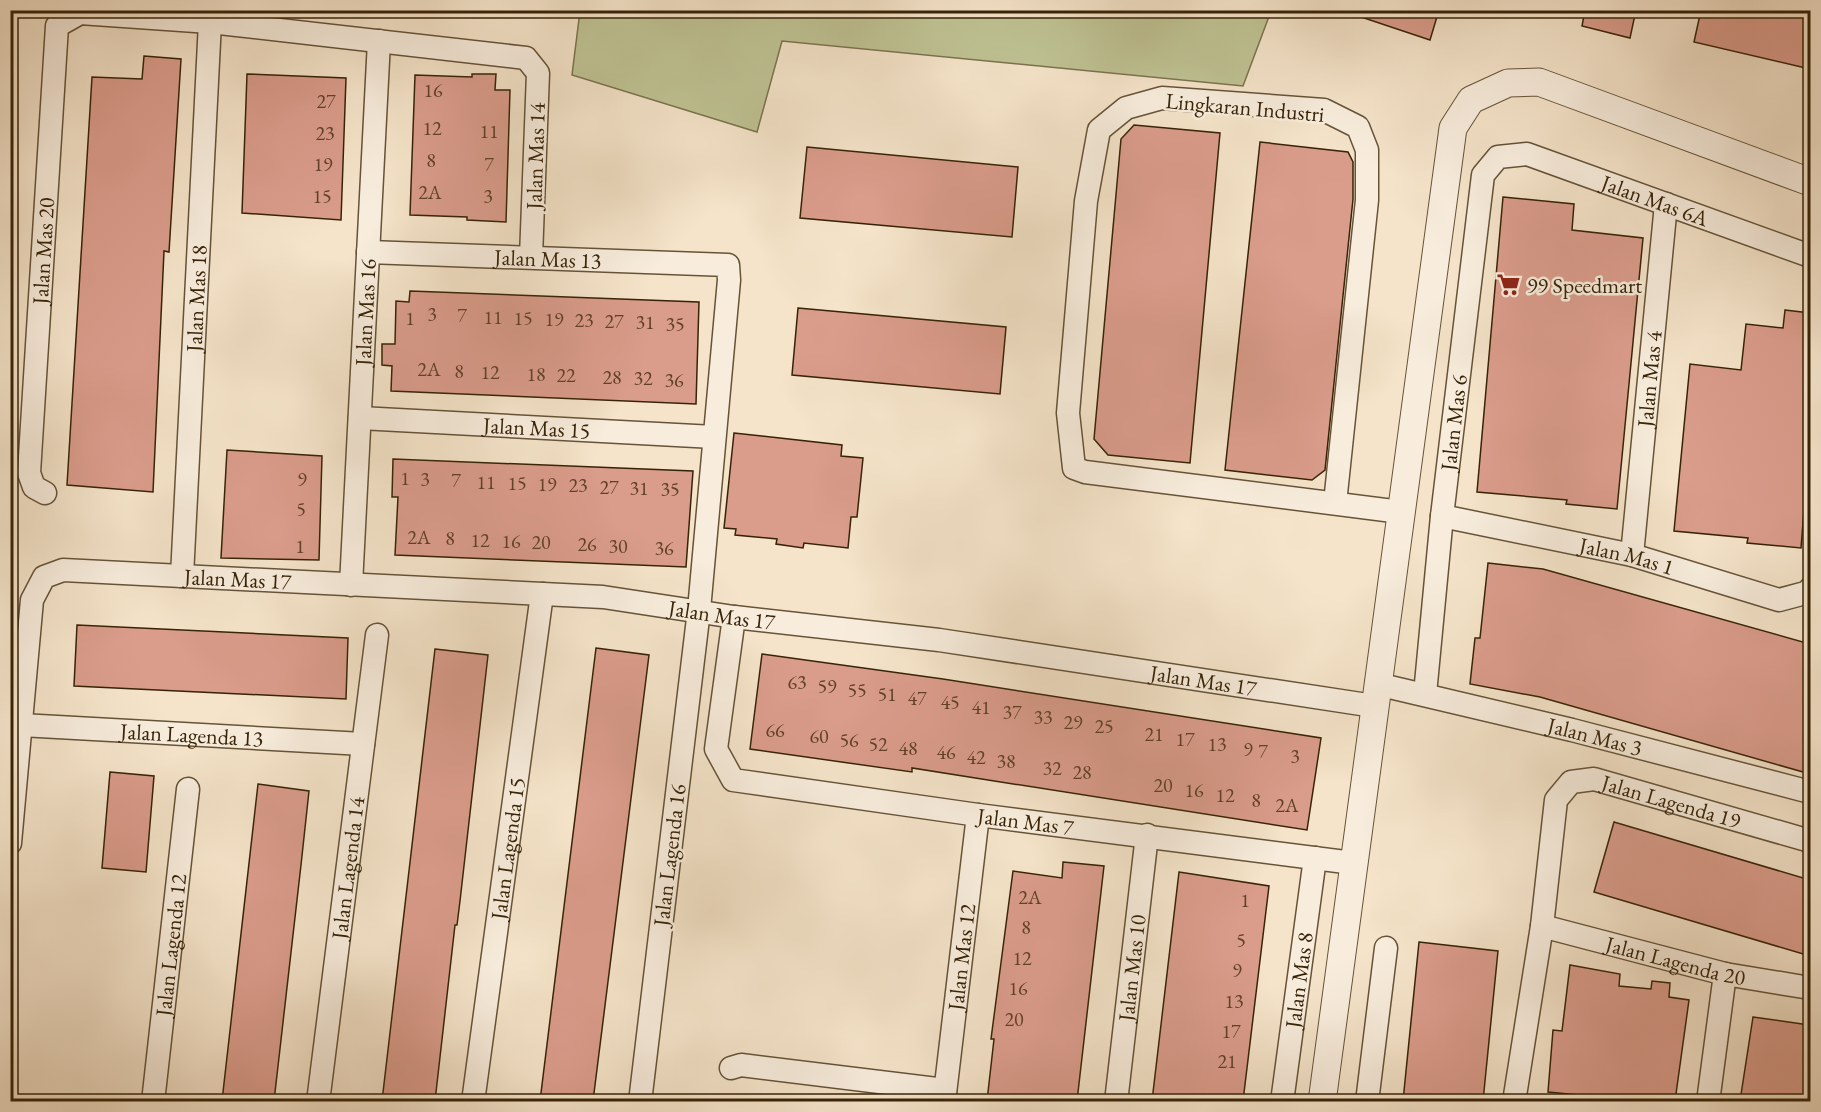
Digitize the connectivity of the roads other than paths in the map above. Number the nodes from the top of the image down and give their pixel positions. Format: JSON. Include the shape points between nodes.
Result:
{"nodes":[{"id":1,"x":210,"y":22,"type":"junction"},
{"id":2,"x":378,"y":41,"type":"junction"},
{"id":3,"x":1498,"y":157,"type":"joint"},
{"id":4,"x":1810,"y":182,"type":"edge"},
{"id":5,"x":1666,"y":204,"type":"junction"},
{"id":6,"x":368,"y":252,"type":"junction"},
{"id":7,"x":1810,"y":256,"type":"edge"},
{"id":8,"x":531,"y":257,"type":"junction"},
{"id":9,"x":728,"y":265,"type":"joint"},
{"id":10,"x":1431,"y":291,"type":"junction"},
{"id":11,"x":1468,"y":299,"type":"junction"},
{"id":12,"x":360,"y":418,"type":"junction"},
{"id":13,"x":714,"y":437,"type":"junction"},
{"id":14,"x":45,"y":493,"type":"dead end"},
{"id":15,"x":1335,"y":503,"type":"junction"},
{"id":16,"x":1401,"y":512,"type":"junction"},
{"id":17,"x":1442,"y":516,"type":"junction"},
{"id":18,"x":1632,"y":555,"type":"junction"},
{"id":19,"x":182,"y":576,"type":"junction"},
{"id":20,"x":351,"y":585,"type":"junction"},
{"id":21,"x":1810,"y":590,"type":"edge"},
{"id":22,"x":542,"y":594,"type":"junction"},
{"id":23,"x":699,"y":609,"type":"junction"},
{"id":24,"x":734,"y":617,"type":"junction"},
{"id":25,"x":377,"y":635,"type":"dead end"},
{"id":26,"x":1425,"y":694,"type":"junction"},
{"id":27,"x":1376,"y":695,"type":"junction"},
{"id":28,"x":21,"y":725,"type":"junction"},
{"id":29,"x":363,"y":744,"type":"junction"},
{"id":30,"x":188,"y":789,"type":"dead end"},
{"id":31,"x":1810,"y":792,"type":"edge"},
{"id":32,"x":978,"y":815,"type":"junction"},
{"id":33,"x":1147,"y":835,"type":"junction"},
{"id":34,"x":1810,"y":841,"type":"edge"},
{"id":35,"x":10,"y":843,"type":"edge"},
{"id":36,"x":1315,"y":858,"type":"junction"},
{"id":37,"x":1353,"y":863,"type":"junction"},
{"id":38,"x":1542,"y":926,"type":"junction"},
{"id":39,"x":1386,"y":948,"type":"dead end"},
{"id":40,"x":1725,"y":974,"type":"junction"},
{"id":41,"x":1810,"y":988,"type":"edge"},
{"id":42,"x":731,"y":1068,"type":"dead end"},
{"id":43,"x":944,"y":1096,"type":"edge"},
{"id":44,"x":153,"y":1101,"type":"edge"},
{"id":45,"x":318,"y":1101,"type":"edge"},
{"id":46,"x":473,"y":1101,"type":"edge"},
{"id":47,"x":640,"y":1101,"type":"edge"},
{"id":48,"x":1116,"y":1101,"type":"edge"},
{"id":49,"x":1282,"y":1101,"type":"edge"},
{"id":50,"x":1322,"y":1101,"type":"edge"},
{"id":51,"x":1367,"y":1101,"type":"edge"},
{"id":52,"x":1514,"y":1101,"type":"edge"},
{"id":53,"x":1708,"y":1101,"type":"edge"}],
"edges":[{"from":1,"to":2,"type":"street"},
{"from":1,"to":14,"type":"street","name":"Jalan Mas 20","via":[[80,13],[57,26],[29,473],[34,487]]},
{"from":1,"to":19,"type":"street","name":"Jalan Mas 18"},
{"from":2,"to":6,"type":"street","name":"Jalan Mas 16"},
{"from":2,"to":8,"type":"street","name":"Jalan Mas 14","via":[[526,58],[538,73]]},
{"from":3,"to":5,"type":"street","name":"Jalan Mas 6A","via":[[1527,154]]},
{"from":3,"to":11,"type":"street","name":"Jalan Mas 6","via":[[1483,176]]},
{"from":4,"to":10,"type":"street","via":[[1539,82],[1508,82],[1471,100],[1453,128]]},
{"from":5,"to":7,"type":"street","name":"Jalan Mas 6A"},
{"from":5,"to":18,"type":"street","name":"Jalan Mas 4"},
{"from":6,"to":8,"type":"street","name":"Jalan Mas 13"},
{"from":6,"to":12,"type":"street","name":"Jalan Mas 16"},
{"from":8,"to":9,"type":"street","name":"Jalan Mas 13"},
{"from":9,"to":13,"type":"street","name":"Jalan Lagenda 16"},
{"from":10,"to":11,"type":"street"},
{"from":10,"to":16,"type":"street"},
{"from":11,"to":17,"type":"street","name":"Jalan Mas 6"},
{"from":12,"to":13,"type":"street","name":"Jalan Mas 15"},
{"from":12,"to":20,"type":"street","name":"Jalan Mas 16"},
{"from":13,"to":23,"type":"street","name":"Jalan Lagenda 16"},
{"from":15,"to":15,"type":"street","name":"Lingkaran Industri","via":[[1367,200],[1367,150],[1358,128],[1324,110],[1162,98],[1126,108],[1099,130],[1086,201],[1069,402],[1074,468]]},
{"from":15,"to":16,"type":"street"},
{"from":16,"to":27,"type":"street"},
{"from":17,"to":18,"type":"street","name":"Jalan Mas 1"},
{"from":17,"to":26,"type":"street","name":"Jalan Mas 6"},
{"from":18,"to":21,"type":"street","name":"Jalan Mas 1","via":[[1779,600]]},
{"from":19,"to":20,"type":"street","name":"Jalan Mas 17"},
{"from":19,"to":28,"type":"street","name":"Jalan Mas 17","via":[[63,570],[44,578],[32,600]]},
{"from":20,"to":22,"type":"street","name":"Jalan Mas 17"},
{"from":22,"to":23,"type":"street","name":"Jalan Mas 17"},
{"from":22,"to":46,"type":"street","name":"Jalan Lagenda 15"},
{"from":23,"to":24,"type":"street","name":"Jalan Mas 17"},
{"from":23,"to":47,"type":"street","name":"Jalan Lagenda 16"},
{"from":24,"to":27,"type":"street","name":"Jalan Mas 17"},
{"from":24,"to":32,"type":"street","name":"Jalan Mas 7","via":[[716,748],[733,780]]},
{"from":25,"to":29,"type":"street","name":"Jalan Lagenda 14"},
{"from":26,"to":27,"type":"street","name":"Jalan Mas 3"},
{"from":26,"to":31,"type":"street","name":"Jalan Mas 3"},
{"from":27,"to":37,"type":"street"},
{"from":28,"to":29,"type":"street","name":"Jalan Lagenda 13"},
{"from":28,"to":35,"type":"street"},
{"from":29,"to":45,"type":"street","name":"Jalan Lagenda 14"},
{"from":30,"to":44,"type":"street","name":"Jalan Lagenda 12"},
{"from":32,"to":33,"type":"street","name":"Jalan Mas 7"},
{"from":32,"to":43,"type":"street","name":"Jalan Mas 12"},
{"from":33,"to":36,"type":"street","name":"Jalan Mas 7"},
{"from":33,"to":48,"type":"street","name":"Jalan Mas 10"},
{"from":34,"to":38,"type":"street","name":"Jalan Lagenda 19","via":[[1594,779],[1571,782],[1556,800]]},
{"from":36,"to":37,"type":"street","name":"Jalan Mas 7"},
{"from":36,"to":49,"type":"street","name":"Jalan Mas 8"},
{"from":37,"to":50,"type":"street"},
{"from":38,"to":40,"type":"street","name":"Jalan Lagenda 20"},
{"from":38,"to":52,"type":"street","name":"Jalan Lagenda 19"},
{"from":39,"to":51,"type":"street"},
{"from":40,"to":41,"type":"street","name":"Jalan Lagenda 20"},
{"from":40,"to":53,"type":"street"},
{"from":42,"to":43,"type":"street","via":[[741,1065]]}]}
